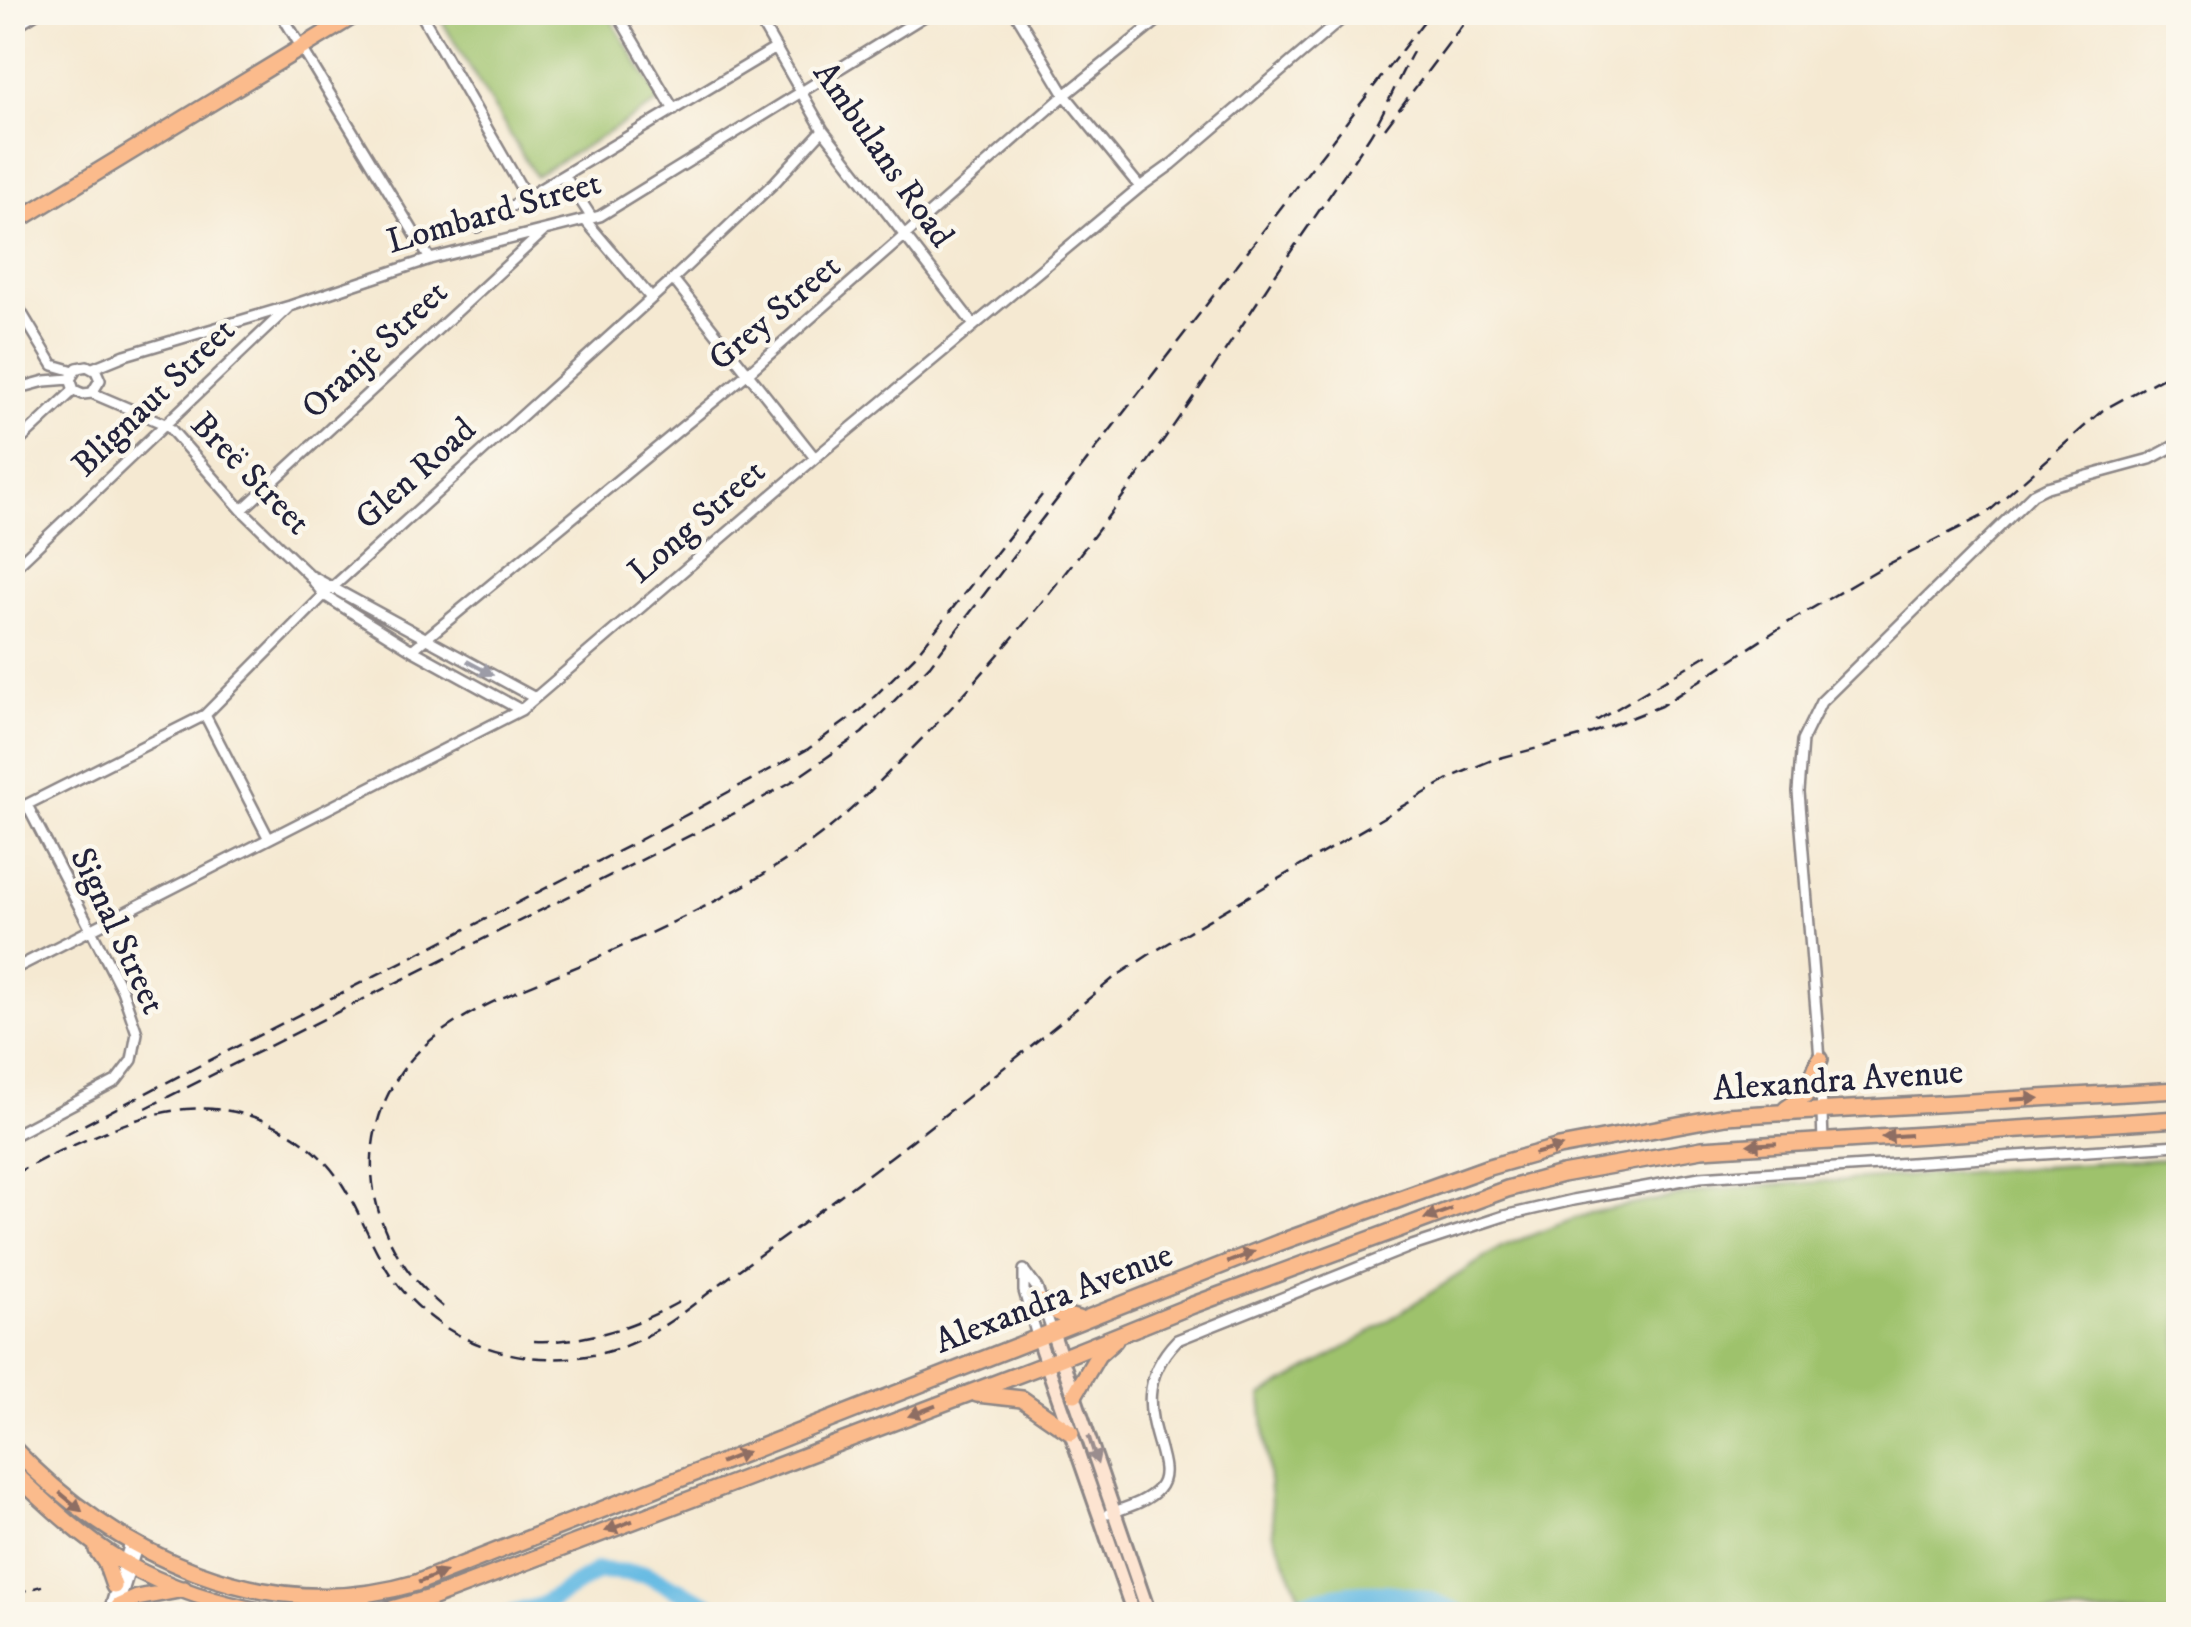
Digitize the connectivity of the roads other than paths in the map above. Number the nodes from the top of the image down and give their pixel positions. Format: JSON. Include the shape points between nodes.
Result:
{"nodes":[{"id":1,"x":38,"y":12,"type":"edge"},
{"id":2,"x":280,"y":12,"type":"edge"},
{"id":3,"x":360,"y":12,"type":"edge"},
{"id":4,"x":420,"y":12,"type":"edge"},
{"id":5,"x":616,"y":12,"type":"edge"},
{"id":6,"x":755,"y":12,"type":"edge"},
{"id":7,"x":931,"y":12,"type":"edge"},
{"id":8,"x":1015,"y":12,"type":"edge"},
{"id":9,"x":1168,"y":12,"type":"edge"},
{"id":10,"x":1350,"y":12,"type":"edge"},
{"id":11,"x":1337,"y":17,"type":"edge"},
{"id":12,"x":12,"y":28,"type":"edge"},
{"id":13,"x":303,"y":48,"type":"junction"},
{"id":14,"x":776,"y":48,"type":"junction"},
{"id":15,"x":803,"y":93,"type":"junction"},
{"id":16,"x":1065,"y":95,"type":"junction"},
{"id":17,"x":674,"y":110,"type":"junction"},
{"id":18,"x":823,"y":130,"type":"junction"},
{"id":19,"x":564,"y":175,"type":"junction"},
{"id":20,"x":1140,"y":187,"type":"junction"},
{"id":21,"x":527,"y":198,"type":"junction"},
{"id":22,"x":588,"y":219,"type":"junction"},
{"id":23,"x":12,"y":224,"type":"edge"},
{"id":24,"x":478,"y":227,"type":"dead end"},
{"id":25,"x":545,"y":230,"type":"junction"},
{"id":26,"x":906,"y":238,"type":"junction"},
{"id":27,"x":430,"y":259,"type":"junction"},
{"id":28,"x":672,"y":279,"type":"junction"},
{"id":29,"x":12,"y":297,"type":"edge"},
{"id":30,"x":650,"y":298,"type":"junction"},
{"id":31,"x":290,"y":306,"type":"junction"},
{"id":32,"x":974,"y":325,"type":"junction"},
{"id":33,"x":93,"y":368,"type":"junction"},
{"id":34,"x":748,"y":373,"type":"junction"},
{"id":35,"x":73,"y":380,"type":"junction"},
{"id":36,"x":12,"y":390,"type":"edge"},
{"id":37,"x":92,"y":392,"type":"junction"},
{"id":38,"x":166,"y":425,"type":"junction"},
{"id":39,"x":2178,"y":444,"type":"edge"},
{"id":40,"x":12,"y":448,"type":"edge"},
{"id":41,"x":815,"y":458,"type":"junction"},
{"id":42,"x":242,"y":510,"type":"junction"},
{"id":43,"x":12,"y":570,"type":"edge"},
{"id":44,"x":309,"y":575,"type":"junction"},
{"id":45,"x":334,"y":586,"type":"junction"},
{"id":46,"x":324,"y":595,"type":"junction"},
{"id":47,"x":426,"y":638,"type":"junction"},
{"id":48,"x":412,"y":650,"type":"junction"},
{"id":49,"x":535,"y":698,"type":"junction"},
{"id":50,"x":521,"y":710,"type":"junction"},
{"id":51,"x":205,"y":715,"type":"junction"},
{"id":52,"x":27,"y":805,"type":"junction"},
{"id":53,"x":12,"y":812,"type":"edge"},
{"id":54,"x":268,"y":837,"type":"junction"},
{"id":55,"x":91,"y":930,"type":"junction"},
{"id":56,"x":12,"y":970,"type":"edge"},
{"id":57,"x":1820,"y":1059,"type":"junction"},
{"id":58,"x":2178,"y":1090,"type":"edge"},
{"id":59,"x":1822,"y":1110,"type":"junction"},
{"id":60,"x":1772,"y":1112,"type":"junction"},
{"id":61,"x":2178,"y":1118,"type":"edge"},
{"id":62,"x":1633,"y":1131,"type":"junction"},
{"id":63,"x":12,"y":1136,"type":"edge"},
{"id":64,"x":1823,"y":1141,"type":"junction"},
{"id":65,"x":2178,"y":1145,"type":"edge"},
{"id":66,"x":1641,"y":1159,"type":"junction"},
{"id":67,"x":1042,"y":1302,"type":"junction"},
{"id":68,"x":1082,"y":1320,"type":"junction"},
{"id":69,"x":1140,"y":1325,"type":"junction"},
{"id":70,"x":1045,"y":1333,"type":"junction"},
{"id":71,"x":1054,"y":1361,"type":"junction"},
{"id":72,"x":967,"y":1394,"type":"junction"},
{"id":73,"x":1075,"y":1394,"type":"junction"},
{"id":74,"x":1071,"y":1433,"type":"junction"},
{"id":75,"x":12,"y":1447,"type":"edge"},
{"id":76,"x":12,"y":1471,"type":"edge"},
{"id":77,"x":1114,"y":1512,"type":"junction"},
{"id":78,"x":1099,"y":1517,"type":"junction"},
{"id":79,"x":85,"y":1535,"type":"junction"},
{"id":80,"x":134,"y":1545,"type":"junction"},
{"id":81,"x":127,"y":1564,"type":"junction"},
{"id":82,"x":114,"y":1586,"type":"junction"},
{"id":83,"x":184,"y":1589,"type":"junction"},
{"id":84,"x":114,"y":1612,"type":"edge"},
{"id":85,"x":276,"y":1614,"type":"edge"},
{"id":86,"x":374,"y":1614,"type":"edge"},
{"id":87,"x":1134,"y":1614,"type":"edge"},
{"id":88,"x":1149,"y":1614,"type":"edge"}],
"edges":[{"from":1,"to":12,"type":"street"},
{"from":2,"to":13,"type":"street"},
{"from":3,"to":13,"type":"main road"},
{"from":4,"to":21,"type":"street"},
{"from":5,"to":17,"type":"street"},
{"from":6,"to":14,"type":"street","name":"Ambulans Road"},
{"from":7,"to":15,"type":"street","name":"Lombard Street"},
{"from":8,"to":16,"type":"street"},
{"from":9,"to":16,"type":"street","name":"Grey Street"},
{"from":10,"to":11,"type":"street","name":"Long Street"},
{"from":11,"to":20,"type":"street","name":"Long Street"},
{"from":13,"to":23,"type":"main road"},
{"from":13,"to":27,"type":"street"},
{"from":14,"to":15,"type":"street","name":"Ambulans Road"},
{"from":14,"to":17,"type":"street"},
{"from":15,"to":18,"type":"street","name":"Ambulans Road"},
{"from":15,"to":22,"type":"street","name":"Lombard Street","via":[[611,212]]},
{"from":16,"to":20,"type":"street"},
{"from":16,"to":26,"type":"street","name":"Grey Street"},
{"from":17,"to":19,"type":"street"},
{"from":18,"to":26,"type":"street","name":"Ambulans Road"},
{"from":18,"to":28,"type":"street","name":"Glen Road"},
{"from":19,"to":21,"type":"street"},
{"from":19,"to":22,"type":"street"},
{"from":20,"to":32,"type":"street","name":"Long Street"},
{"from":21,"to":24,"type":"street"},
{"from":22,"to":25,"type":"street","name":"Lombard Street"},
{"from":22,"to":30,"type":"street"},
{"from":25,"to":27,"type":"street","name":"Lombard Street"},
{"from":25,"to":42,"type":"street","name":"Oranje Street"},
{"from":26,"to":32,"type":"street","name":"Ambulans Road"},
{"from":26,"to":34,"type":"street","name":"Grey Street"},
{"from":27,"to":31,"type":"street","name":"Lombard Street"},
{"from":28,"to":30,"type":"street","name":"Glen Road"},
{"from":28,"to":34,"type":"street"},
{"from":29,"to":35,"type":"street","via":[[53,365]]},
{"from":30,"to":45,"type":"street","name":"Glen Road"},
{"from":31,"to":33,"type":"street","name":"Lombard Street"},
{"from":31,"to":38,"type":"street","name":"Blignaut Street"},
{"from":32,"to":41,"type":"street","name":"Long Street"},
{"from":33,"to":35,"type":"street","via":[[82,366]]},
{"from":33,"to":37,"type":"street","via":[[100,380]]},
{"from":34,"to":41,"type":"street"},
{"from":34,"to":47,"type":"street","name":"Grey Street"},
{"from":35,"to":36,"type":"street"},
{"from":35,"to":37,"type":"street","via":[[83,394]]},
{"from":35,"to":40,"type":"street"},
{"from":37,"to":38,"type":"street","name":"Breë Street"},
{"from":38,"to":42,"type":"street","name":"Breë Street"},
{"from":38,"to":43,"type":"street","name":"Blignaut Street"},
{"from":39,"to":57,"type":"street","via":[[2150,459],[2033,494],[1837,684],[1810,721],[1799,756],[1798,792]]},
{"from":41,"to":49,"type":"street","name":"Long Street"},
{"from":42,"to":44,"type":"street","name":"Breë Street"},
{"from":44,"to":45,"type":"street","name":"Breë Street"},
{"from":44,"to":46,"type":"street","name":"Breë Street"},
{"from":45,"to":46,"type":"street","name":"Glen Road"},
{"from":45,"to":47,"type":"street","name":"Breë Street"},
{"from":46,"to":48,"type":"street","name":"Breë Street"},
{"from":46,"to":51,"type":"street","name":"Glen Road"},
{"from":47,"to":48,"type":"street","name":"Grey Street"},
{"from":47,"to":49,"type":"street","name":"Breë Street","one_way":true},
{"from":48,"to":50,"type":"street","name":"Breë Street"},
{"from":49,"to":50,"type":"street","name":"Long Street"},
{"from":50,"to":54,"type":"street","name":"Long Street"},
{"from":51,"to":52,"type":"street","name":"Glen Road"},
{"from":51,"to":54,"type":"street"},
{"from":52,"to":53,"type":"street","name":"Glen Road"},
{"from":52,"to":55,"type":"street","name":"Signal Street"},
{"from":54,"to":55,"type":"street","name":"Long Street"},
{"from":55,"to":56,"type":"street","name":"Long Street"},
{"from":55,"to":63,"type":"street","name":"Signal Street","via":[[134,1018],[132,1060],[102,1090]]},
{"from":57,"to":59,"type":"street"},
{"from":57,"to":60,"type":"main road","via":[[1805,1096]]},
{"from":59,"to":58,"type":"main road","name":"Alexandra Avenue","one_way":true},
{"from":59,"to":60,"type":"main road","name":"Alexandra Avenue"},
{"from":59,"to":64,"type":"street"},
{"from":60,"to":62,"type":"main road","name":"Alexandra Avenue"},
{"from":61,"to":64,"type":"main road","name":"Alexandra Avenue","one_way":true},
{"from":62,"to":66,"type":"main road"},
{"from":68,"to":62,"type":"main road","name":"Alexandra Avenue","one_way":true,"via":[[1489,1166]]},
{"from":64,"to":66,"type":"main road","name":"Alexandra Avenue","one_way":true},
{"from":65,"to":77,"type":"street","via":[[1700,1177],[1538,1208],[1412,1246],[1177,1340],[1158,1363],[1150,1389],[1164,1482]]},
{"from":66,"to":69,"type":"main road","name":"Alexandra Avenue","one_way":true,"via":[[1507,1189]]},
{"from":67,"to":68,"type":"main road"},
{"from":67,"to":70,"type":"street"},
{"from":67,"to":70,"type":"street","via":[[1024,1270],[1024,1291]]},
{"from":68,"to":70,"type":"main road","name":"Alexandra Avenue"},
{"from":69,"to":71,"type":"main road","name":"Alexandra Avenue"},
{"from":69,"to":73,"type":"main road","via":[[1098,1355]]},
{"from":70,"to":71,"type":"main road"},
{"from":80,"to":70,"type":"main road","name":"Alexandra Avenue","one_way":true,"via":[[254,1593],[317,1600],[376,1595]]},
{"from":71,"to":72,"type":"main road","name":"Alexandra Avenue"},
{"from":71,"to":73,"type":"main road"},
{"from":71,"to":74,"type":"main road"},
{"from":72,"to":74,"type":"main road","via":[[1022,1399]]},
{"from":72,"to":86,"type":"main road","name":"Alexandra Avenue","one_way":true},
{"from":73,"to":77,"type":"main road","one_way":true},
{"from":74,"to":78,"type":"main road"},
{"from":75,"to":80,"type":"main road","name":"Alexandra Avenue","one_way":true,"via":[[66,1499]]},
{"from":76,"to":79,"type":"main road"},
{"from":77,"to":78,"type":"street"},
{"from":77,"to":88,"type":"main road"},
{"from":78,"to":87,"type":"main road"},
{"from":79,"to":81,"type":"main road"},
{"from":79,"to":82,"type":"main road"},
{"from":80,"to":81,"type":"street"},
{"from":81,"to":82,"type":"street"},
{"from":81,"to":83,"type":"main road"},
{"from":81,"to":84,"type":"street"},
{"from":82,"to":84,"type":"street"},
{"from":83,"to":84,"type":"main road","via":[[137,1598]]},
{"from":83,"to":85,"type":"main road"}]}
